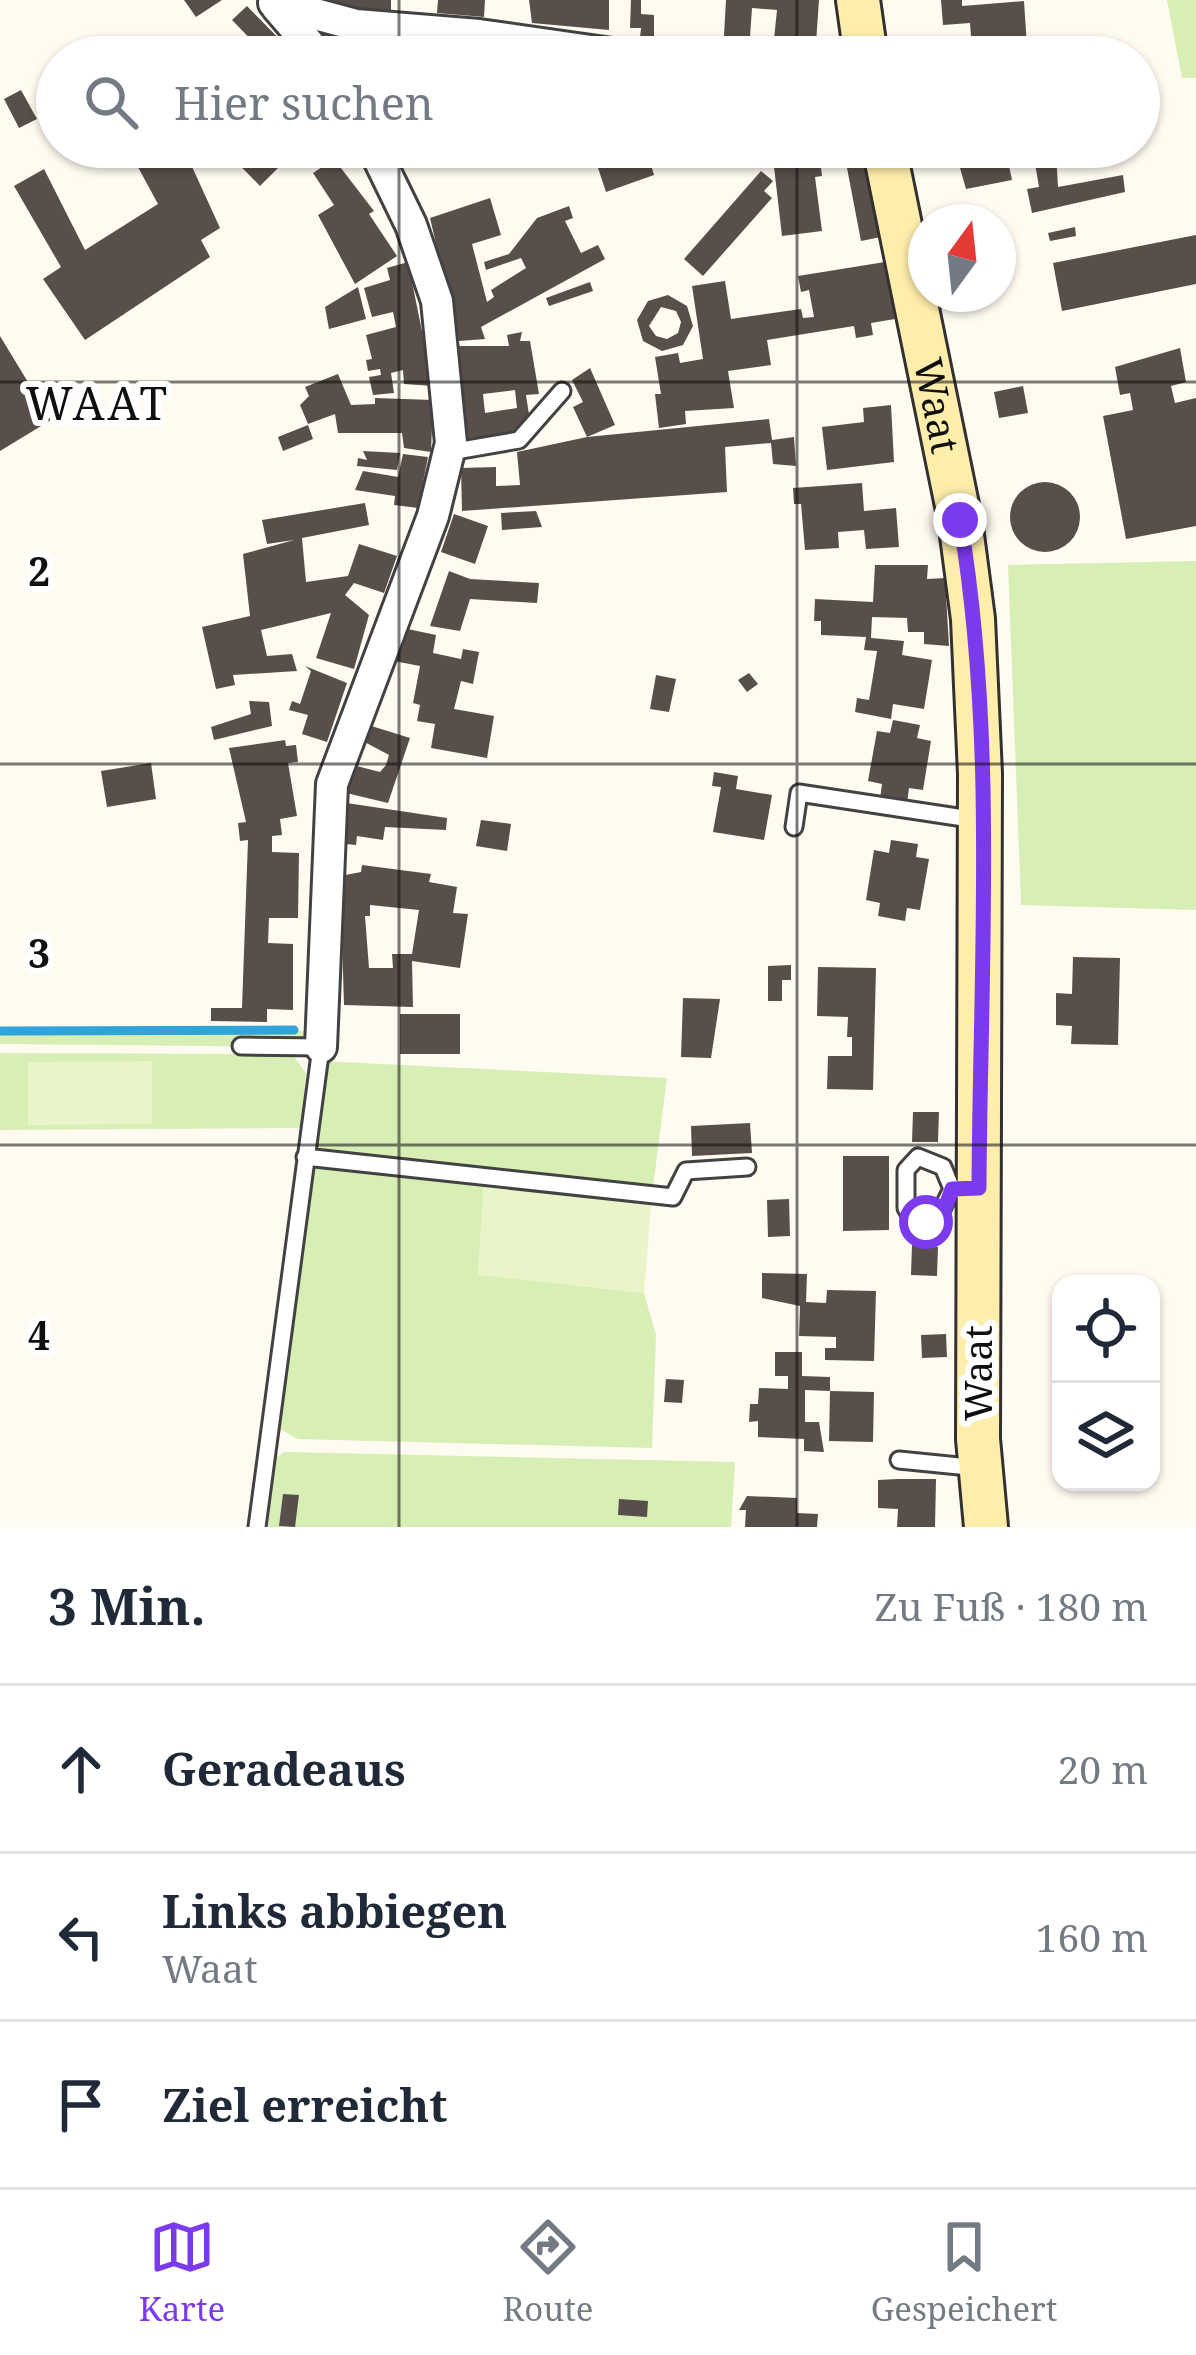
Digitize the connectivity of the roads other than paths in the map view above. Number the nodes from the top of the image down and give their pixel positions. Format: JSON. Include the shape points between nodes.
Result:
{"nodes":[{"id":1,"x":858,"y":0,"type":"edge"},
{"id":2,"x":272,"y":2,"type":"edge"},
{"id":3,"x":439,"y":31,"type":"junction"},
{"id":4,"x":302,"y":36,"type":"edge"},
{"id":5,"x":433,"y":36,"type":"edge"},
{"id":6,"x":476,"y":36,"type":"edge"},
{"id":7,"x":863,"y":36,"type":"edge"},
{"id":8,"x":383,"y":168,"type":"edge"},
{"id":9,"x":888,"y":168,"type":"edge"},
{"id":10,"x":562,"y":391,"type":"dead end"},
{"id":11,"x":450,"y":452,"type":"junction"},
{"id":12,"x":980,"y":821,"type":"junction"},
{"id":13,"x":794,"y":827,"type":"dead end"},
{"id":14,"x":241,"y":1046,"type":"dead end"},
{"id":15,"x":321,"y":1047,"type":"junction"},
{"id":16,"x":305,"y":1157,"type":"junction"},
{"id":17,"x":747,"y":1167,"type":"dead end"},
{"id":18,"x":899,"y":1460,"type":"dead end"},
{"id":19,"x":979,"y":1468,"type":"junction"},
{"id":20,"x":257,"y":1527,"type":"edge"},
{"id":21,"x":986,"y":1527,"type":"edge"}],
"edges":[{"from":1,"to":7,"type":"main road"},
{"from":2,"to":3,"type":"street","via":[[356,25]]},
{"from":2,"to":4,"type":"street"},
{"from":3,"to":5,"type":"street"},
{"from":3,"to":6,"type":"street"},
{"from":8,"to":11,"type":"street","via":[[437,301]]},
{"from":9,"to":12,"type":"main road","name":"Waat","via":[[965,554]]},
{"from":10,"to":11,"type":"lane","via":[[519,440]]},
{"from":11,"to":15,"type":"street","via":[[434,516],[332,784]]},
{"from":12,"to":13,"type":"lane","via":[[800,793]]},
{"from":12,"to":19,"type":"main road","name":"Waat","via":[[965,1189]]},
{"from":14,"to":15,"type":"lane"},
{"from":15,"to":16,"type":"lane"},
{"from":16,"to":17,"type":"lane","via":[[673,1197],[686,1171]]},
{"from":16,"to":20,"type":"lane"},
{"from":18,"to":19,"type":"lane"},
{"from":19,"to":21,"type":"main road","name":"Waat"}]}
